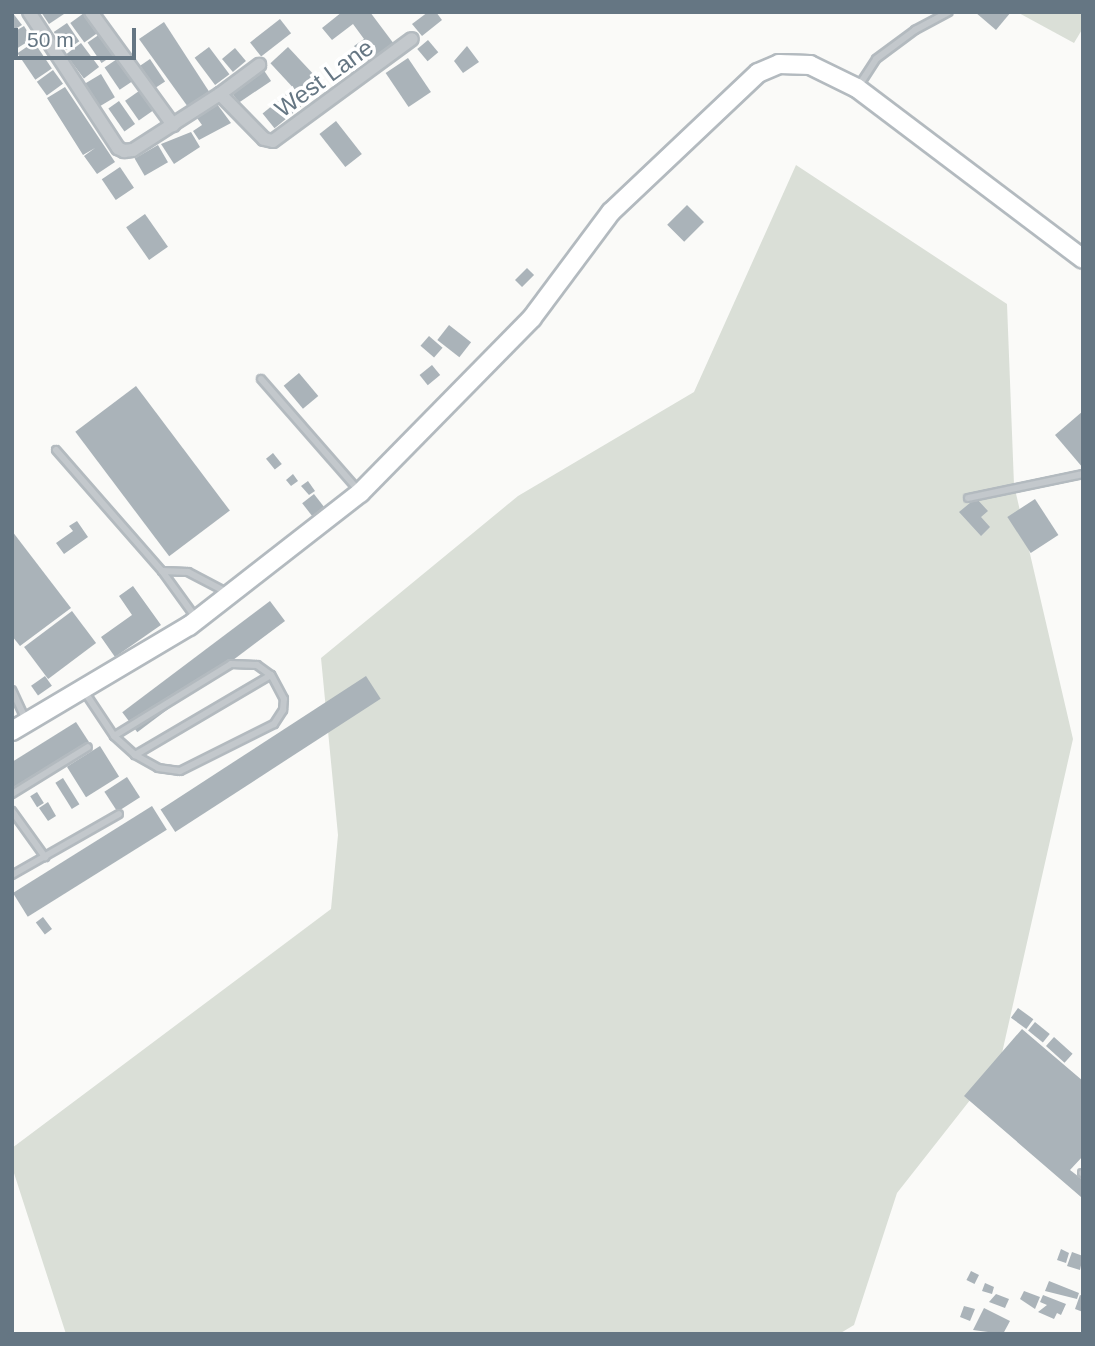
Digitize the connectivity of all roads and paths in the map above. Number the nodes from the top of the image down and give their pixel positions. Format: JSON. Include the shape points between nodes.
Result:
{"nodes":[{"id":1,"x":29,"y":12,"type":"edge"},
{"id":2,"x":91,"y":12,"type":"edge"},
{"id":3,"x":949,"y":12,"type":"edge"},
{"id":4,"x":412,"y":38,"type":"dead end"},
{"id":5,"x":258,"y":65,"type":"dead end"},
{"id":6,"x":857,"y":88,"type":"junction"},
{"id":7,"x":220,"y":94,"type":"junction"},
{"id":8,"x":173,"y":125,"type":"junction"},
{"id":9,"x":1083,"y":259,"type":"edge"},
{"id":10,"x":261,"y":379,"type":"dead end"},
{"id":11,"x":56,"y":450,"type":"dead end"},
{"id":12,"x":1083,"y":474,"type":"edge"},
{"id":13,"x":360,"y":493,"type":"junction"},
{"id":14,"x":968,"y":498,"type":"dead end"},
{"id":15,"x":162,"y":571,"type":"junction"},
{"id":16,"x":230,"y":594,"type":"junction"},
{"id":17,"x":197,"y":620,"type":"junction"},
{"id":18,"x":271,"y":675,"type":"junction"},
{"id":19,"x":12,"y":690,"type":"edge"},
{"id":20,"x":83,"y":690,"type":"junction"},
{"id":21,"x":20,"y":727,"type":"edge"},
{"id":22,"x":114,"y":736,"type":"junction"},
{"id":23,"x":88,"y":747,"type":"dead end"},
{"id":24,"x":135,"y":755,"type":"junction"},
{"id":25,"x":12,"y":794,"type":"edge"},
{"id":26,"x":12,"y":811,"type":"edge"},
{"id":27,"x":119,"y":814,"type":"dead end"},
{"id":28,"x":45,"y":857,"type":"junction"},
{"id":29,"x":12,"y":875,"type":"edge"}],
"edges":[{"from":1,"to":8,"type":"street","via":[[118,148],[124,151]]},
{"from":2,"to":8,"type":"street"},
{"from":3,"to":6,"type":"lane","via":[[876,59]]},
{"from":4,"to":7,"type":"street","name":"West Lane","via":[[273,141],[264,139]]},
{"from":5,"to":7,"type":"street"},
{"from":6,"to":9,"type":"street"},
{"from":6,"to":13,"type":"street","via":[[810,65],[779,64],[758,73],[611,212],[533,318]]},
{"from":7,"to":8,"type":"street"},
{"from":10,"to":13,"type":"lane"},
{"from":11,"to":15,"type":"lane"},
{"from":12,"to":14,"type":"lane"},
{"from":13,"to":16,"type":"street"},
{"from":15,"to":16,"type":"lane","via":[[188,572]]},
{"from":15,"to":17,"type":"lane"},
{"from":16,"to":17,"type":"street"},
{"from":17,"to":20,"type":"street"},
{"from":18,"to":22,"type":"lane","via":[[257,665],[231,664]]},
{"from":18,"to":24,"type":"lane"},
{"from":18,"to":24,"type":"lane","via":[[284,699],[284,710],[274,724],[180,771],[158,768]]},
{"from":19,"to":21,"type":"lane"},
{"from":20,"to":21,"type":"street"},
{"from":20,"to":22,"type":"lane"},
{"from":22,"to":24,"type":"lane"},
{"from":23,"to":25,"type":"lane"},
{"from":26,"to":28,"type":"lane"},
{"from":27,"to":28,"type":"lane"},
{"from":28,"to":29,"type":"lane"}]}
